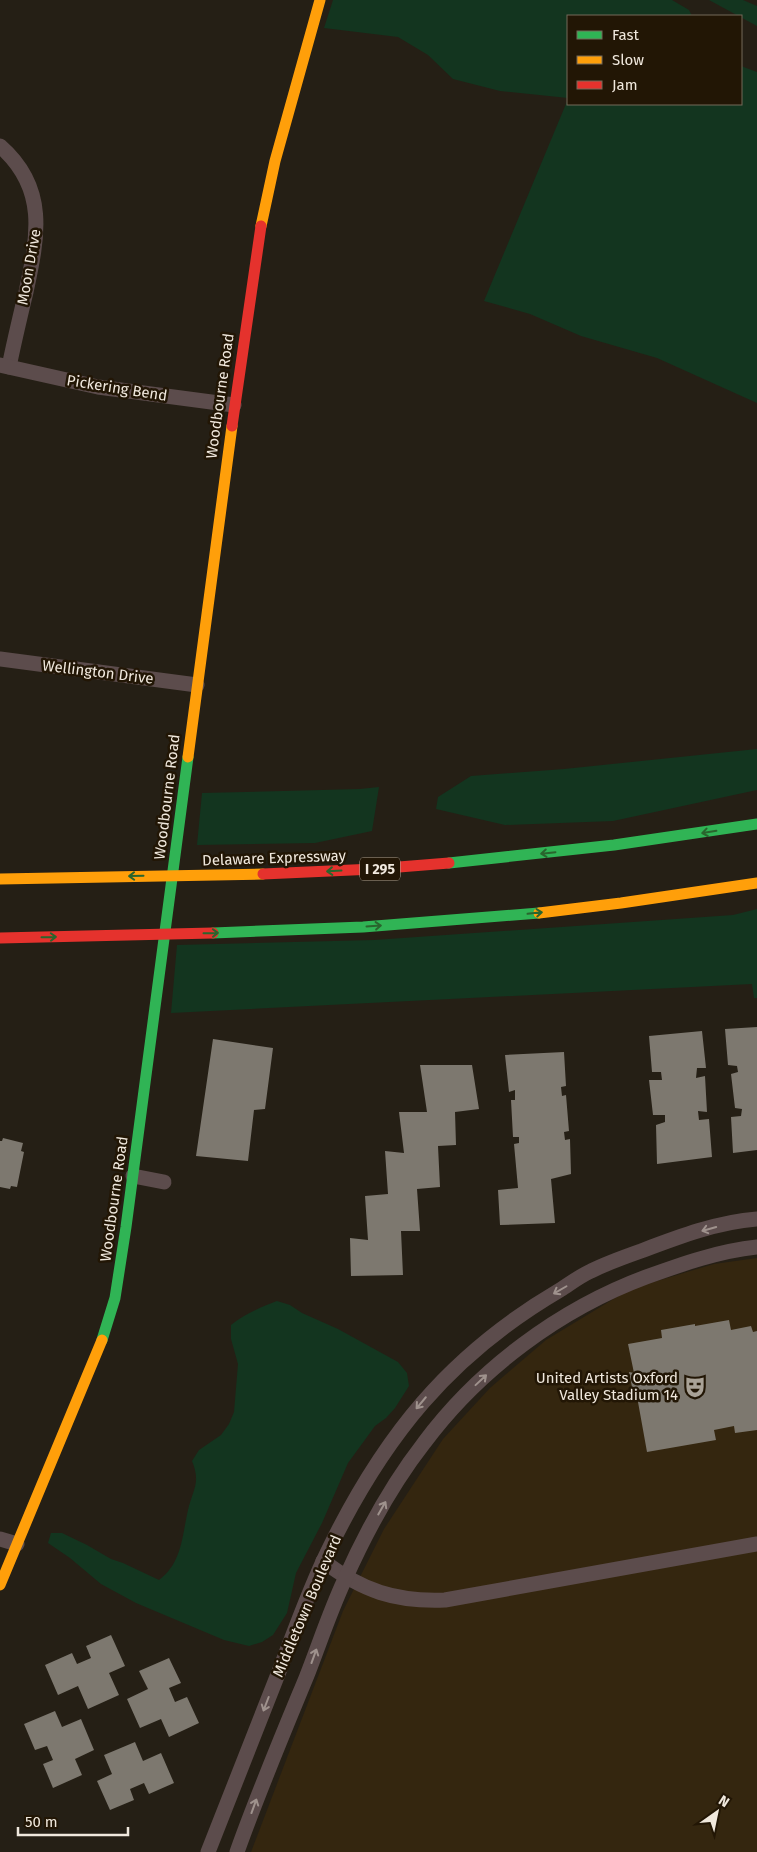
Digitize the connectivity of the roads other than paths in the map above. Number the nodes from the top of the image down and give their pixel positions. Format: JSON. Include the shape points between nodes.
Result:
{"nodes":[{"id":1,"x":320,"y":0,"type":"edge"},
{"id":2,"x":0,"y":146,"type":"edge"},
{"id":3,"x":4,"y":366,"type":"edge"},
{"id":4,"x":234,"y":405,"type":"junction"},
{"id":5,"x":0,"y":659,"type":"edge"},
{"id":6,"x":197,"y":685,"type":"junction"},
{"id":7,"x":757,"y":824,"type":"edge"},
{"id":8,"x":0,"y":879,"type":"edge"},
{"id":9,"x":757,"y":883,"type":"edge"},
{"id":10,"x":0,"y":938,"type":"edge"},
{"id":11,"x":133,"y":1176,"type":"junction"},
{"id":12,"x":164,"y":1182,"type":"dead end"},
{"id":13,"x":757,"y":1219,"type":"edge"},
{"id":14,"x":757,"y":1247,"type":"edge"},
{"id":15,"x":0,"y":1539,"type":"edge"},
{"id":16,"x":17,"y":1544,"type":"junction"},
{"id":17,"x":757,"y":1544,"type":"edge"},
{"id":18,"x":323,"y":1561,"type":"junction"},
{"id":19,"x":345,"y":1578,"type":"junction"},
{"id":20,"x":0,"y":1585,"type":"edge"},
{"id":21,"x":208,"y":1852,"type":"edge"},
{"id":22,"x":237,"y":1852,"type":"edge"}],
"edges":[{"from":1,"to":4,"type":"main road","name":"Woodbourne Road","via":[[263,210]]},
{"from":2,"to":3,"type":"street","name":"Moon Drive","via":[[17,162],[29,185],[37,219],[32,264]]},
{"from":3,"to":4,"type":"street","name":"Pickering Bend","via":[[98,387]]},
{"from":4,"to":6,"type":"main road","name":"Woodbourne Road"},
{"from":5,"to":6,"type":"street","name":"Wellington Drive"},
{"from":6,"to":11,"type":"main road","name":"Woodbourne Road"},
{"from":7,"to":8,"type":"main road","name":"Delaware Expressway","number":"I 295","one_way":true,"via":[[578,850],[373,869],[285,874]]},
{"from":10,"to":9,"type":"main road","one_way":true,"via":[[238,933],[407,924],[590,907]]},
{"from":11,"to":12,"type":"street"},
{"from":11,"to":16,"type":"main road","name":"Woodbourne Road","via":[[115,1298],[94,1361]]},
{"from":13,"to":18,"type":"street","name":"Middletown Boulevard","one_way":true,"via":[[672,1239],[605,1265],[536,1304],[485,1341],[427,1396],[407,1420],[346,1515]]},
{"from":19,"to":14,"type":"street","name":"Middletown Boulevard","one_way":true,"via":[[376,1518],[424,1442],[501,1362],[578,1309],[630,1283],[694,1261]]},
{"from":15,"to":16,"type":"street"},
{"from":16,"to":20,"type":"main road","name":"Woodbourne Road"},
{"from":17,"to":19,"type":"street","via":[[444,1600],[398,1598]]},
{"from":18,"to":19,"type":"street"},
{"from":18,"to":21,"type":"street","name":"Middletown Boulevard","one_way":true},
{"from":22,"to":19,"type":"street","name":"Middletown Boulevard","one_way":true}]}
